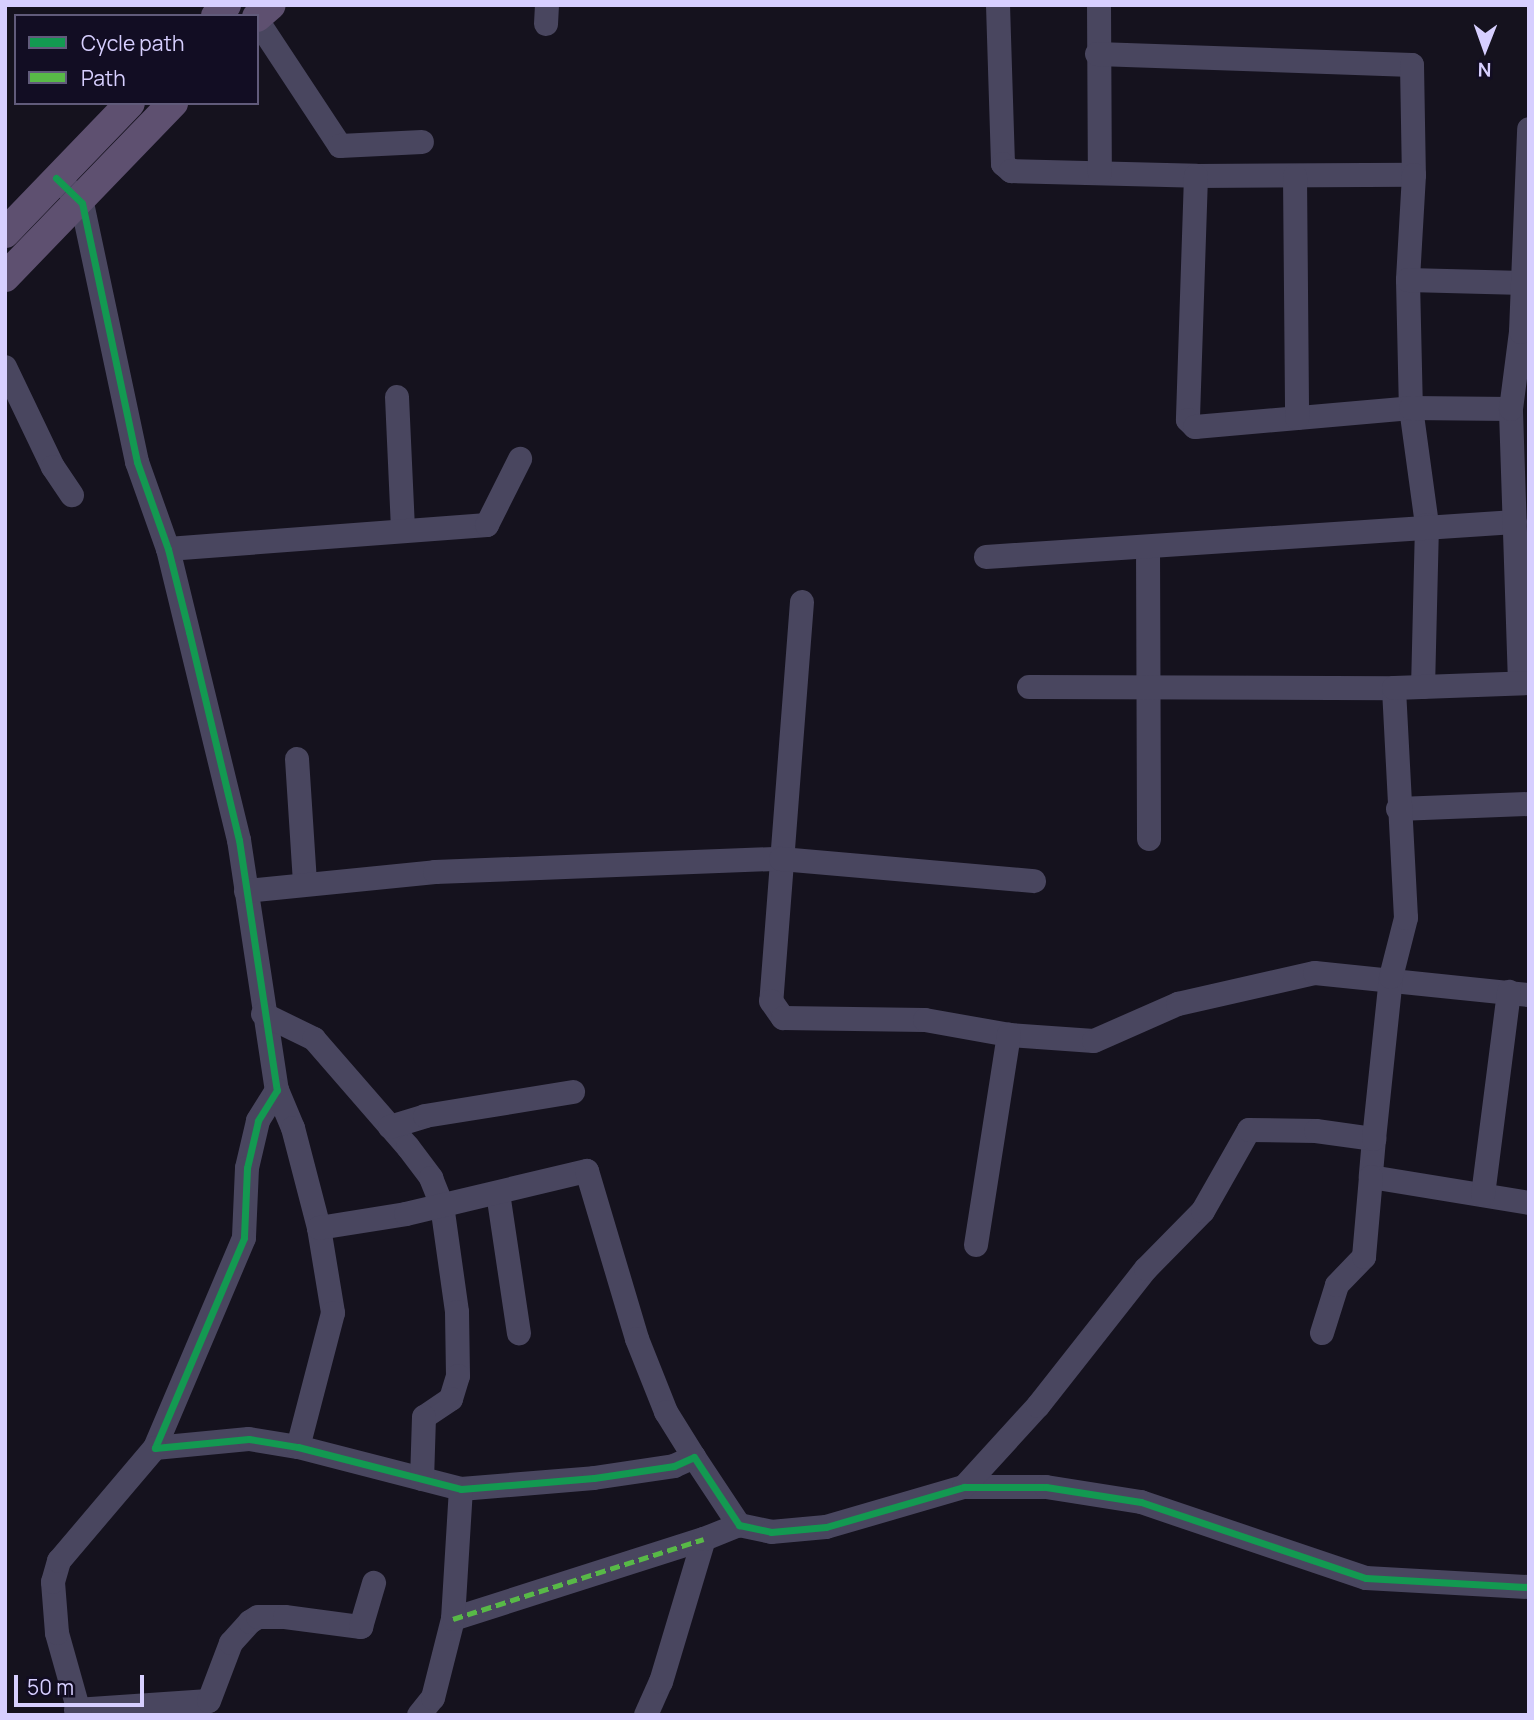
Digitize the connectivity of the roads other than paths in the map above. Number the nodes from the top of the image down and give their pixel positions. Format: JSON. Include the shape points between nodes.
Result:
{"nodes":[{"id":1,"x":998,"y":5,"type":"edge"},
{"id":2,"x":1099,"y":5,"type":"edge"},
{"id":3,"x":259,"y":21,"type":"edge"},
{"id":4,"x":1097,"y":54,"type":"junction"},
{"id":5,"x":128,"y":105,"type":"edge"},
{"id":6,"x":171,"y":105,"type":"edge"},
{"id":7,"x":1529,"y":129,"type":"edge"},
{"id":8,"x":422,"y":142,"type":"dead end"},
{"id":9,"x":1100,"y":173,"type":"junction"},
{"id":10,"x":1414,"y":175,"type":"junction"},
{"id":11,"x":1196,"y":176,"type":"junction"},
{"id":12,"x":1295,"y":176,"type":"junction"},
{"id":13,"x":56,"y":178,"type":"junction"},
{"id":14,"x":80,"y":200,"type":"junction"},
{"id":15,"x":5,"y":233,"type":"edge"},
{"id":16,"x":5,"y":277,"type":"edge"},
{"id":17,"x":1408,"y":280,"type":"junction"},
{"id":18,"x":1524,"y":283,"type":"junction"},
{"id":19,"x":1525,"y":328,"type":"edge"},
{"id":20,"x":5,"y":367,"type":"edge"},
{"id":21,"x":397,"y":397,"type":"dead end"},
{"id":22,"x":1410,"y":408,"type":"junction"},
{"id":23,"x":1511,"y":408,"type":"junction"},
{"id":24,"x":1297,"y":418,"type":"junction"},
{"id":25,"x":520,"y":459,"type":"dead end"},
{"id":26,"x":72,"y":495,"type":"dead end"},
{"id":27,"x":1520,"y":524,"type":"edge"},
{"id":28,"x":1427,"y":525,"type":"junction"},
{"id":29,"x":403,"y":531,"type":"junction"},
{"id":30,"x":1148,"y":547,"type":"junction"},
{"id":31,"x":168,"y":549,"type":"junction"},
{"id":32,"x":986,"y":557,"type":"dead end"},
{"id":33,"x":802,"y":602,"type":"dead end"},
{"id":34,"x":1524,"y":683,"type":"edge"},
{"id":35,"x":1147,"y":686,"type":"junction"},
{"id":36,"x":1029,"y":687,"type":"dead end"},
{"id":37,"x":1423,"y":687,"type":"junction"},
{"id":38,"x":1394,"y":688,"type":"junction"},
{"id":39,"x":297,"y":759,"type":"dead end"},
{"id":40,"x":1529,"y":804,"type":"edge"},
{"id":41,"x":1398,"y":809,"type":"junction"},
{"id":42,"x":1149,"y":839,"type":"dead end"},
{"id":43,"x":781,"y":859,"type":"junction"},
{"id":44,"x":1034,"y":881,"type":"dead end"},
{"id":45,"x":305,"y":882,"type":"junction"},
{"id":46,"x":246,"y":891,"type":"junction"},
{"id":47,"x":1391,"y":977,"type":"junction"},
{"id":48,"x":1519,"y":994,"type":"edge"},
{"id":49,"x":263,"y":1014,"type":"junction"},
{"id":50,"x":1009,"y":1035,"type":"junction"},
{"id":51,"x":277,"y":1090,"type":"junction"},
{"id":52,"x":573,"y":1092,"type":"dead end"},
{"id":53,"x":390,"y":1127,"type":"junction"},
{"id":54,"x":1374,"y":1139,"type":"junction"},
{"id":55,"x":1371,"y":1177,"type":"junction"},
{"id":56,"x":498,"y":1194,"type":"junction"},
{"id":57,"x":1483,"y":1195,"type":"junction"},
{"id":58,"x":1529,"y":1203,"type":"edge"},
{"id":59,"x":442,"y":1205,"type":"junction"},
{"id":60,"x":319,"y":1228,"type":"junction"},
{"id":61,"x":976,"y":1245,"type":"dead end"},
{"id":62,"x":1322,"y":1332,"type":"dead end"},
{"id":63,"x":519,"y":1333,"type":"dead end"},
{"id":64,"x":298,"y":1447,"type":"junction"},
{"id":65,"x":155,"y":1448,"type":"junction"},
{"id":66,"x":694,"y":1457,"type":"junction"},
{"id":67,"x":422,"y":1479,"type":"junction"},
{"id":68,"x":964,"y":1487,"type":"junction"},
{"id":69,"x":461,"y":1489,"type":"junction"},
{"id":70,"x":739,"y":1525,"type":"junction"},
{"id":71,"x":704,"y":1539,"type":"junction"},
{"id":72,"x":374,"y":1583,"type":"dead end"},
{"id":73,"x":1529,"y":1587,"type":"edge"},
{"id":74,"x":453,"y":1619,"type":"junction"},
{"id":75,"x":209,"y":1708,"type":"edge"},
{"id":76,"x":78,"y":1712,"type":"edge"},
{"id":77,"x":419,"y":1715,"type":"edge"},
{"id":78,"x":646,"y":1715,"type":"edge"}],
"edges":[{"from":1,"to":9,"type":"street","via":[[1003,164],[1011,171]]},
{"from":2,"to":4,"type":"street"},
{"from":3,"to":8,"type":"street","via":[[340,146]]},
{"from":4,"to":9,"type":"street"},
{"from":4,"to":10,"type":"street","via":[[1412,65]]},
{"from":5,"to":13,"type":"main road"},
{"from":6,"to":14,"type":"main road"},
{"from":7,"to":18,"type":"street"},
{"from":9,"to":11,"type":"street"},
{"from":10,"to":12,"type":"street"},
{"from":10,"to":17,"type":"street"},
{"from":11,"to":12,"type":"street"},
{"from":11,"to":24,"type":"street","via":[[1188,420],[1195,427]]},
{"from":12,"to":24,"type":"street"},
{"from":13,"to":14,"type":"street"},
{"from":13,"to":15,"type":"main road"},
{"from":14,"to":16,"type":"main road"},
{"from":14,"to":31,"type":"street","via":[[137,461]]},
{"from":17,"to":18,"type":"street"},
{"from":17,"to":22,"type":"street"},
{"from":18,"to":19,"type":"street"},
{"from":19,"to":23,"type":"street"},
{"from":20,"to":26,"type":"street","via":[[52,467]]},
{"from":21,"to":29,"type":"street"},
{"from":22,"to":23,"type":"street"},
{"from":22,"to":24,"type":"street"},
{"from":22,"to":28,"type":"street"},
{"from":23,"to":27,"type":"street"},
{"from":25,"to":29,"type":"street","via":[[487,525]]},
{"from":27,"to":28,"type":"street"},
{"from":27,"to":34,"type":"street"},
{"from":28,"to":30,"type":"street"},
{"from":28,"to":37,"type":"street"},
{"from":29,"to":31,"type":"street"},
{"from":30,"to":32,"type":"street"},
{"from":30,"to":35,"type":"street"},
{"from":31,"to":46,"type":"street","via":[[239,840]]},
{"from":33,"to":43,"type":"street"},
{"from":34,"to":37,"type":"street"},
{"from":35,"to":36,"type":"street"},
{"from":35,"to":38,"type":"street"},
{"from":35,"to":42,"type":"street"},
{"from":37,"to":38,"type":"street"},
{"from":38,"to":41,"type":"street"},
{"from":39,"to":45,"type":"street"},
{"from":40,"to":41,"type":"street"},
{"from":41,"to":47,"type":"street","via":[[1406,918]]},
{"from":43,"to":44,"type":"street"},
{"from":43,"to":45,"type":"street","via":[[435,872]]},
{"from":43,"to":50,"type":"street","via":[[771,1001],[783,1018],[925,1020]]},
{"from":45,"to":46,"type":"street"},
{"from":46,"to":49,"type":"street"},
{"from":47,"to":48,"type":"street"},
{"from":47,"to":50,"type":"street","via":[[1315,973],[1178,1004],[1094,1041]]},
{"from":47,"to":54,"type":"street"},
{"from":48,"to":57,"type":"street"},
{"from":49,"to":51,"type":"street"},
{"from":49,"to":53,"type":"street","via":[[314,1040]]},
{"from":50,"to":61,"type":"street"},
{"from":51,"to":60,"type":"street","via":[[293,1128]]},
{"from":51,"to":65,"type":"street","via":[[258,1121],[247,1168],[244,1238]]},
{"from":52,"to":53,"type":"street","via":[[425,1116]]},
{"from":53,"to":59,"type":"street","via":[[431,1178]]},
{"from":54,"to":55,"type":"street"},
{"from":54,"to":68,"type":"street","via":[[1316,1131],[1249,1130],[1203,1211],[1146,1269],[1038,1406]]},
{"from":55,"to":57,"type":"street"},
{"from":55,"to":62,"type":"street","via":[[1364,1257],[1337,1285]]},
{"from":56,"to":59,"type":"street"},
{"from":56,"to":63,"type":"street"},
{"from":56,"to":66,"type":"street","via":[[587,1171],[637,1339],[666,1412]]},
{"from":57,"to":58,"type":"street"},
{"from":59,"to":60,"type":"street"},
{"from":59,"to":67,"type":"street","via":[[457,1312],[457,1376],[451,1399],[424,1417]]},
{"from":60,"to":64,"type":"street","via":[[333,1313]]},
{"from":64,"to":65,"type":"street","via":[[249,1439]]},
{"from":64,"to":67,"type":"street"},
{"from":65,"to":76,"type":"street","via":[[59,1561],[53,1598]]},
{"from":66,"to":69,"type":"street","via":[[674,1466],[594,1478]]},
{"from":66,"to":70,"type":"street"},
{"from":67,"to":69,"type":"street"},
{"from":68,"to":70,"type":"street","via":[[826,1527],[771,1532]]},
{"from":68,"to":73,"type":"street","via":[[1046,1488],[1142,1502],[1366,1578]]},
{"from":69,"to":74,"type":"street"},
{"from":70,"to":71,"type":"street"},
{"from":71,"to":74,"type":"street"},
{"from":71,"to":78,"type":"street","via":[[661,1682]]},
{"from":72,"to":75,"type":"street","via":[[361,1627],[285,1617],[258,1617],[250,1622],[231,1643]]},
{"from":74,"to":77,"type":"street","via":[[433,1698]]},
{"from":75,"to":76,"type":"street"}]}
